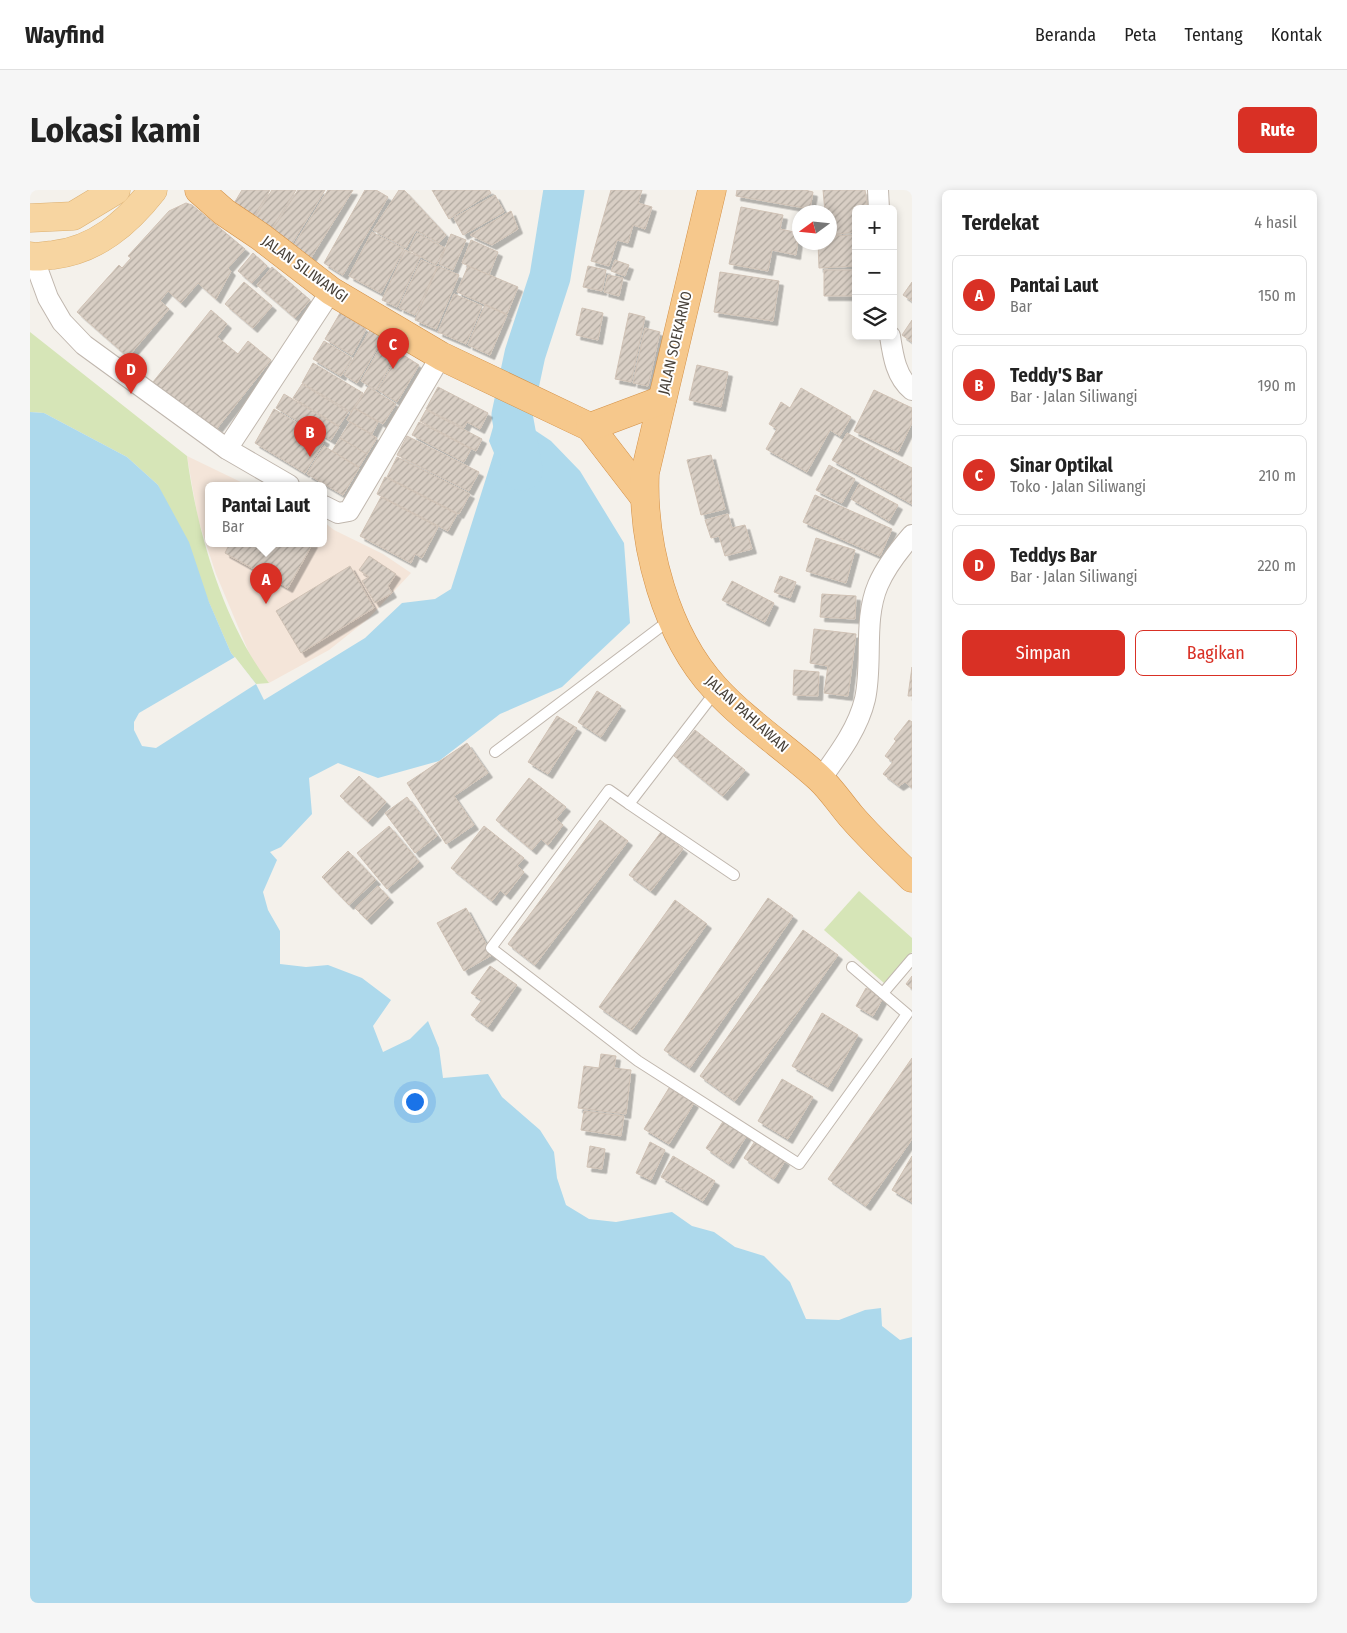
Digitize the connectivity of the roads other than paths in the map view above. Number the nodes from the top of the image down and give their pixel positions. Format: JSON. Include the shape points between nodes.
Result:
{"nodes":[{"id":1,"x":116,"y":190,"type":"edge"},
{"id":2,"x":153,"y":190,"type":"edge"},
{"id":3,"x":199,"y":190,"type":"edge"},
{"id":4,"x":712,"y":190,"type":"edge"},
{"id":5,"x":878,"y":190,"type":"edge"},
{"id":6,"x":879,"y":205,"type":"edge"},
{"id":7,"x":30,"y":218,"type":"edge"},
{"id":8,"x":31,"y":257,"type":"edge"},
{"id":9,"x":331,"y":291,"type":"junction"},
{"id":10,"x":891,"y":340,"type":"edge"},
{"id":11,"x":441,"y":356,"type":"junction"},
{"id":12,"x":912,"y":390,"type":"edge"},
{"id":13,"x":662,"y":400,"type":"junction"},
{"id":14,"x":590,"y":427,"type":"junction"},
{"id":15,"x":228,"y":449,"type":"junction"},
{"id":16,"x":284,"y":482,"type":"edge"},
{"id":17,"x":644,"y":497,"type":"junction"},
{"id":18,"x":327,"y":507,"type":"edge"},
{"id":19,"x":912,"y":534,"type":"edge"},
{"id":20,"x":672,"y":618,"type":"junction"},
{"id":21,"x":716,"y":690,"type":"junction"},
{"id":22,"x":495,"y":752,"type":"dead end"},
{"id":23,"x":820,"y":780,"type":"junction"},
{"id":24,"x":629,"y":804,"type":"junction"},
{"id":25,"x":734,"y":875,"type":"dead end"},
{"id":26,"x":912,"y":878,"type":"edge"},
{"id":27,"x":912,"y":959,"type":"edge"},
{"id":28,"x":852,"y":967,"type":"dead end"},
{"id":29,"x":883,"y":993,"type":"junction"}],
"edges":[{"from":1,"to":7,"type":"main road","via":[[73,216]]},
{"from":2,"to":8,"type":"main road","via":[[125,222],[91,245],[64,253]]},
{"from":3,"to":9,"type":"highway","name":"JALAN SILIWANGI"},
{"from":4,"to":13,"type":"highway","name":"JALAN SOEKARNO"},
{"from":5,"to":6,"type":"street"},
{"from":8,"to":15,"type":"street","via":[[62,322],[84,345]]},
{"from":9,"to":11,"type":"highway","name":"JALAN SILIWANGI"},
{"from":9,"to":15,"type":"street"},
{"from":10,"to":12,"type":"street","via":[[902,382]]},
{"from":11,"to":14,"type":"highway","name":"JALAN SILIWANGI"},
{"from":11,"to":18,"type":"street","via":[[349,511],[338,512]]},
{"from":13,"to":14,"type":"highway"},
{"from":13,"to":17,"type":"highway","name":"JALAN SOEKARNO","via":[[650,450]]},
{"from":14,"to":17,"type":"highway"},
{"from":15,"to":16,"type":"street"},
{"from":17,"to":20,"type":"highway","name":"JALAN PAHLAWAN","via":[[657,574]]},
{"from":19,"to":23,"type":"street","via":[[877,586],[871,615],[865,702],[849,739]]},
{"from":20,"to":21,"type":"highway","name":"JALAN PAHLAWAN","via":[[686,649]]},
{"from":20,"to":22,"type":"lane"},
{"from":21,"to":23,"type":"highway","name":"JALAN PAHLAWAN"},
{"from":21,"to":24,"type":"lane"},
{"from":23,"to":26,"type":"highway","name":"JALAN PAHLAWAN","via":[[879,847]]},
{"from":24,"to":25,"type":"lane"},
{"from":24,"to":29,"type":"lane","via":[[608,790],[491,948],[638,1061],[798,1164],[907,1014]]},
{"from":27,"to":29,"type":"lane"},
{"from":28,"to":29,"type":"lane"}]}
